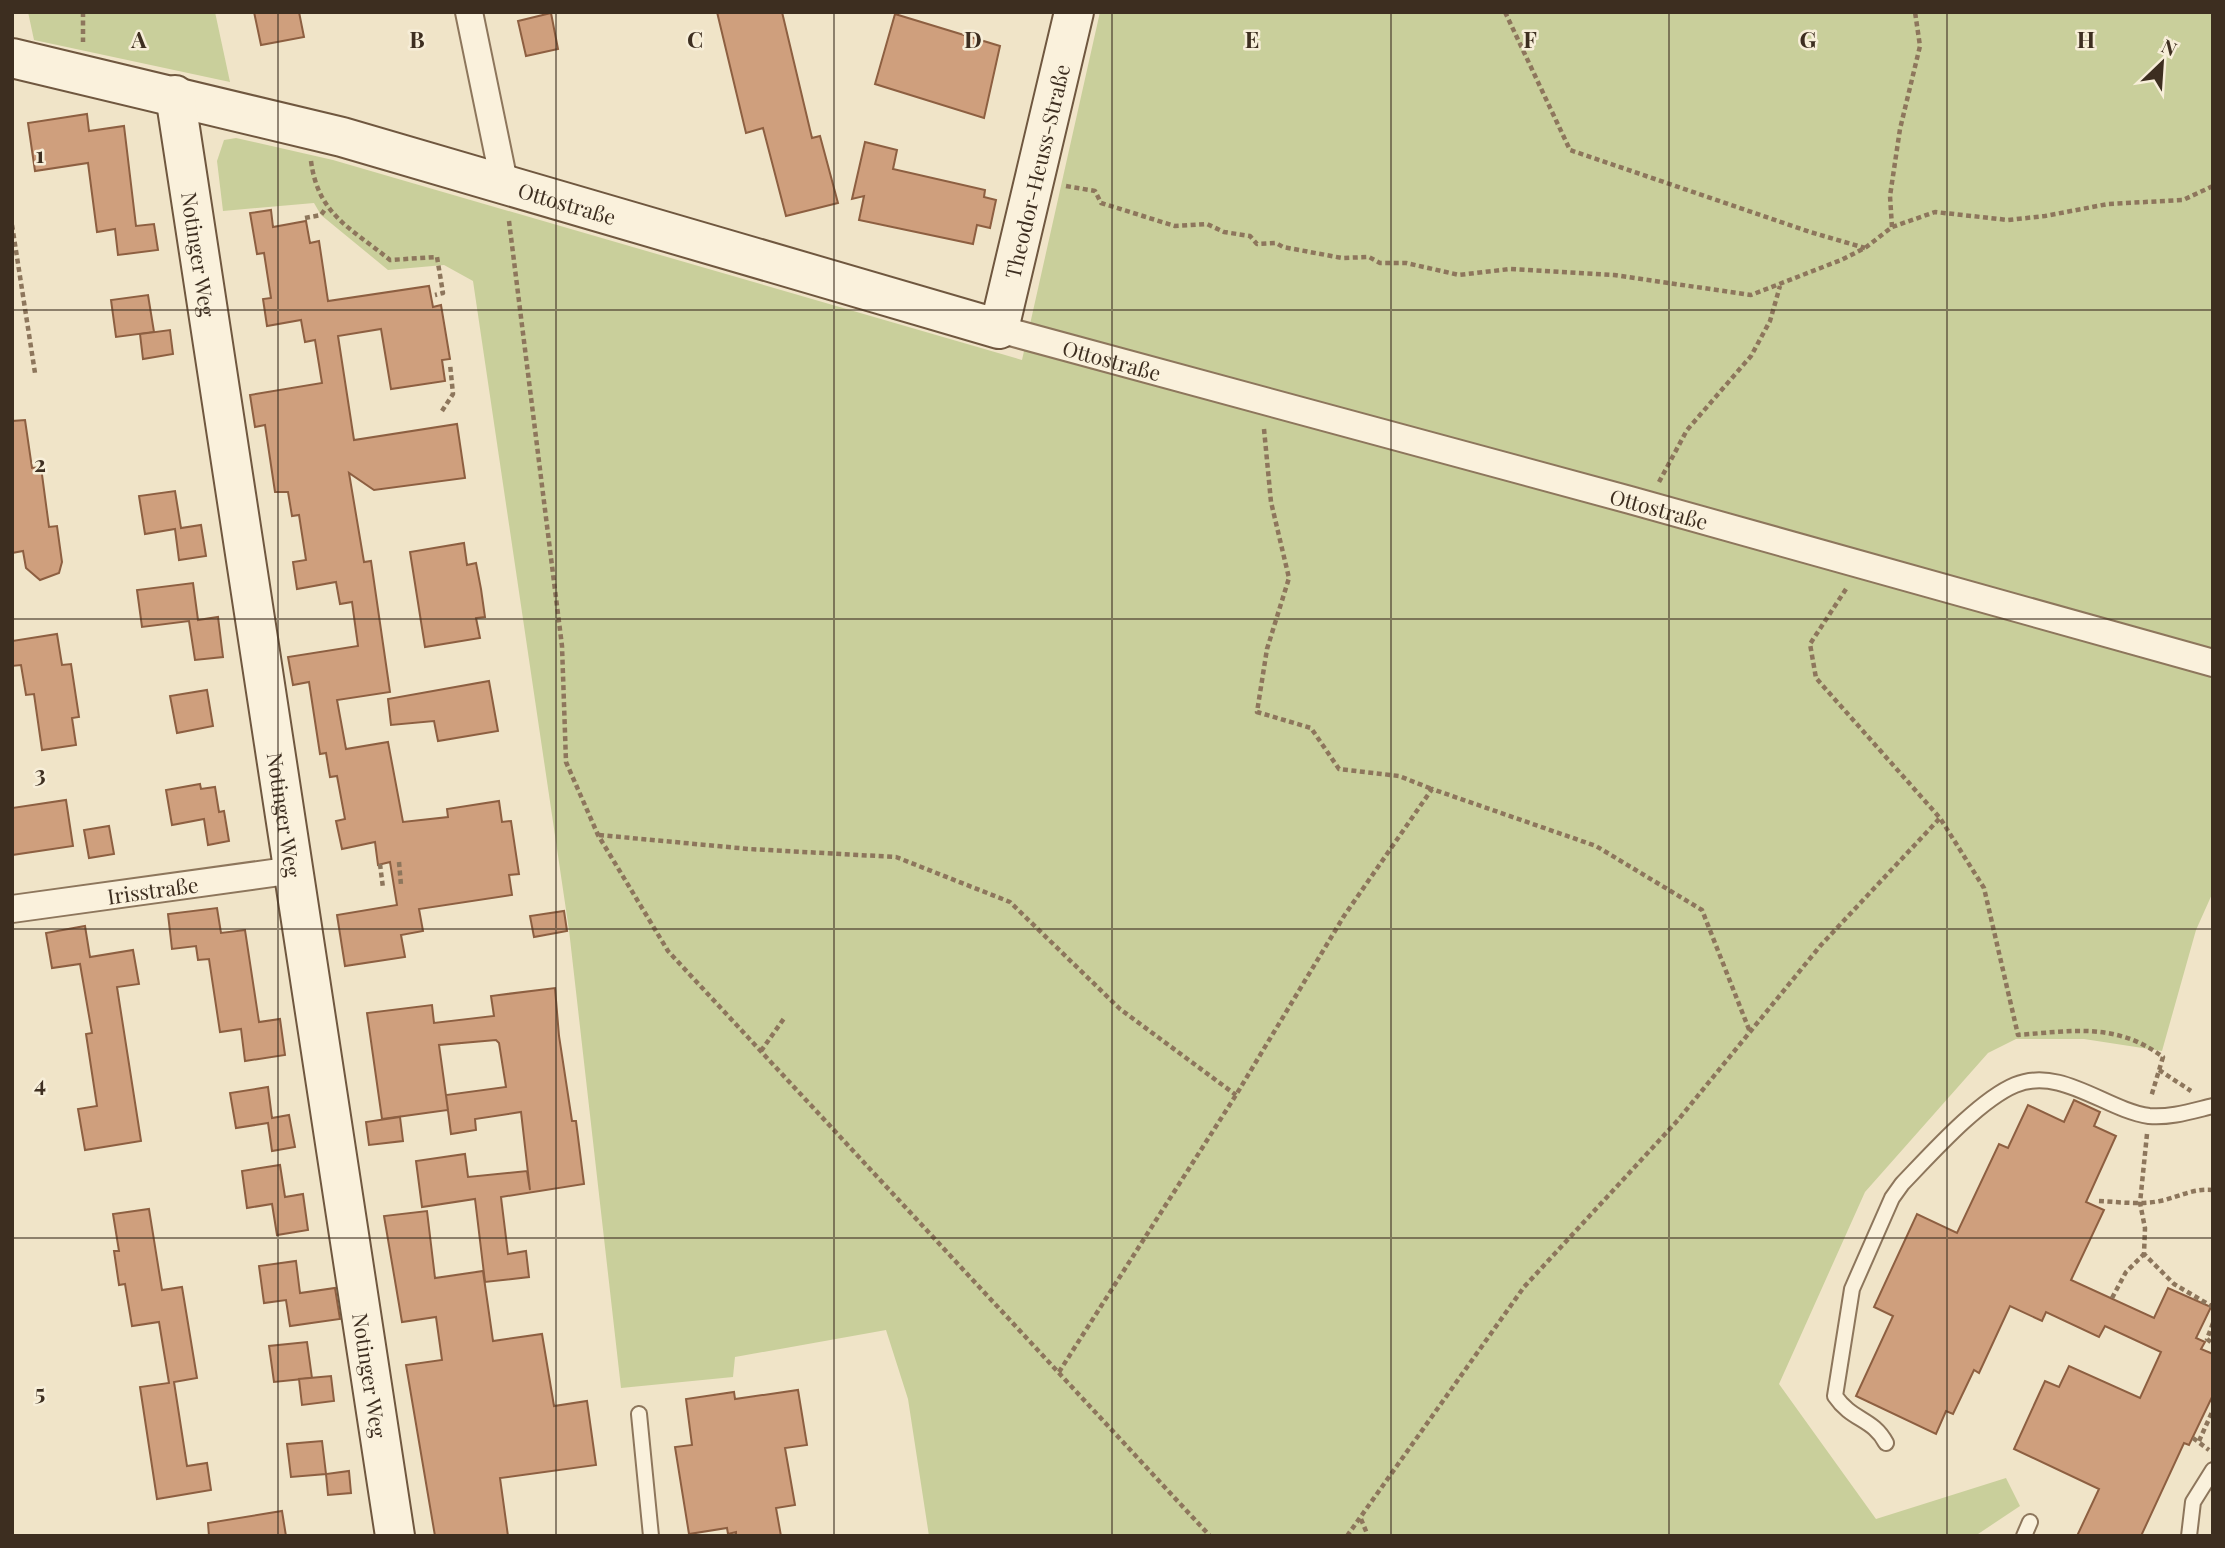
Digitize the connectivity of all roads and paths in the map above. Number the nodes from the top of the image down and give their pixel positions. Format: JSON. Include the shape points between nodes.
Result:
{"nodes":[{"id":1,"x":468,"y":12,"type":"edge"},
{"id":2,"x":1074,"y":12,"type":"edge"},
{"id":3,"x":1505,"y":12,"type":"edge"},
{"id":4,"x":1915,"y":12,"type":"edge"},
{"id":5,"x":12,"y":58,"type":"edge"},
{"id":6,"x":175,"y":95,"type":"junction"},
{"id":7,"x":313,"y":129,"type":"junction"},
{"id":8,"x":1034,"y":182,"type":"junction"},
{"id":9,"x":2213,"y":186,"type":"edge"},
{"id":10,"x":506,"y":197,"type":"junction"},
{"id":11,"x":326,"y":208,"type":"junction"},
{"id":12,"x":305,"y":218,"type":"dead end"},
{"id":13,"x":12,"y":225,"type":"edge"},
{"id":14,"x":1892,"y":227,"type":"junction"},
{"id":15,"x":1865,"y":248,"type":"junction"},
{"id":16,"x":1781,"y":285,"type":"junction"},
{"id":17,"x":435,"y":295,"type":"dead end"},
{"id":18,"x":999,"y":329,"type":"junction"},
{"id":19,"x":450,"y":364,"type":"dead end"},
{"id":20,"x":35,"y":373,"type":"dead end"},
{"id":21,"x":1261,"y":400,"type":"junction"},
{"id":22,"x":442,"y":411,"type":"dead end"},
{"id":23,"x":1647,"y":505,"type":"junction"},
{"id":24,"x":1862,"y":564,"type":"junction"},
{"id":25,"x":2213,"y":663,"type":"edge"},
{"id":26,"x":1433,"y":789,"type":"junction"},
{"id":27,"x":1940,"y":818,"type":"junction"},
{"id":28,"x":598,"y":835,"type":"junction"},
{"id":29,"x":399,"y":862,"type":"dead end"},
{"id":30,"x":380,"y":864,"type":"dead end"},
{"id":31,"x":294,"y":870,"type":"junction"},
{"id":32,"x":401,"y":885,"type":"dead end"},
{"id":33,"x":383,"y":888,"type":"dead end"},
{"id":34,"x":12,"y":909,"type":"edge"},
{"id":35,"x":785,"y":1017,"type":"dead end"},
{"id":36,"x":1750,"y":1032,"type":"junction"},
{"id":37,"x":761,"y":1051,"type":"junction"},
{"id":38,"x":2160,"y":1070,"type":"junction"},
{"id":39,"x":1236,"y":1095,"type":"junction"},
{"id":40,"x":2207,"y":1102,"type":"edge"},
{"id":41,"x":2149,"y":1116,"type":"junction"},
{"id":42,"x":2213,"y":1190,"type":"edge"},
{"id":43,"x":2099,"y":1201,"type":"dead end"},
{"id":44,"x":2140,"y":1203,"type":"junction"},
{"id":45,"x":2144,"y":1254,"type":"junction"},
{"id":46,"x":2112,"y":1298,"type":"dead end"},
{"id":47,"x":2213,"y":1307,"type":"edge"},
{"id":48,"x":2213,"y":1323,"type":"edge"},
{"id":49,"x":2213,"y":1344,"type":"edge"},
{"id":50,"x":1059,"y":1372,"type":"junction"},
{"id":51,"x":2213,"y":1410,"type":"edge"},
{"id":52,"x":639,"y":1414,"type":"dead end"},
{"id":53,"x":2193,"y":1438,"type":"dead end"},
{"id":54,"x":2199,"y":1441,"type":"junction"},
{"id":55,"x":1886,"y":1443,"type":"dead end"},
{"id":56,"x":2213,"y":1453,"type":"edge"},
{"id":57,"x":2213,"y":1470,"type":"edge"},
{"id":58,"x":1361,"y":1518,"type":"junction"},
{"id":59,"x":2030,"y":1522,"type":"dead end"},
{"id":60,"x":395,"y":1536,"type":"edge"},
{"id":61,"x":651,"y":1536,"type":"edge"},
{"id":62,"x":1209,"y":1536,"type":"edge"},
{"id":63,"x":1347,"y":1536,"type":"edge"},
{"id":64,"x":1367,"y":1536,"type":"edge"},
{"id":65,"x":2024,"y":1536,"type":"edge"},
{"id":66,"x":2189,"y":1536,"type":"edge"}],
"edges":[{"from":1,"to":10,"type":"street"},
{"from":2,"to":8,"type":"street","name":"Theodor-Heuss-Straße"},
{"from":3,"to":15,"type":"path","via":[[1570,150]]},
{"from":4,"to":14,"type":"path","via":[[1920,46],[1900,130],[1890,196]]},
{"from":5,"to":6,"type":"street","name":"Ottostraße"},
{"from":6,"to":7,"type":"street","name":"Ottostraße"},
{"from":6,"to":31,"type":"street","name":"Notinger Weg"},
{"from":7,"to":10,"type":"street","name":"Ottostraße"},
{"from":7,"to":11,"type":"path","via":[[309,149],[314,181]]},
{"from":8,"to":16,"type":"path","via":[[1095,191],[1101,203],[1175,226],[1207,224],[1250,236],[1258,244],[1276,243],[1342,258],[1369,257],[1380,263],[1406,263],[1459,275],[1510,270],[1614,275],[1751,295]]},
{"from":8,"to":18,"type":"street","name":"Theodor-Heuss-Straße"},
{"from":9,"to":14,"type":"path","via":[[2183,200],[2108,204],[2008,220],[1935,212]]},
{"from":10,"to":18,"type":"street","name":"Ottostraße"},
{"from":10,"to":28,"type":"path","via":[[562,646],[566,762]]},
{"from":11,"to":12,"type":"path","via":[[321,215]]},
{"from":11,"to":17,"type":"path","via":[[390,260],[437,257],[443,293]]},
{"from":13,"to":20,"type":"path"},
{"from":14,"to":15,"type":"path"},
{"from":15,"to":16,"type":"path"},
{"from":16,"to":23,"type":"path","via":[[1770,321],[1751,356],[1687,430]]},
{"from":18,"to":21,"type":"street","name":"Ottostraße"},
{"from":19,"to":22,"type":"path","via":[[453,394]]},
{"from":21,"to":23,"type":"street","name":"Ottostraße"},
{"from":21,"to":26,"type":"path","via":[[1271,502],[1289,578],[1267,649],[1257,712],[1311,728],[1339,769],[1399,776]]},
{"from":23,"to":24,"type":"street","name":"Ottostraße"},
{"from":24,"to":25,"type":"street","name":"Ottostraße"},
{"from":24,"to":27,"type":"path","via":[[1810,644],[1816,678]]},
{"from":26,"to":36,"type":"path","via":[[1596,846],[1702,910]]},
{"from":26,"to":39,"type":"path","via":[[1344,916]]},
{"from":27,"to":36,"type":"path","via":[[1821,945]]},
{"from":27,"to":38,"type":"path","via":[[1984,888],[2018,1035],[2085,1029],[2141,1041],[2163,1057]]},
{"from":28,"to":37,"type":"path","via":[[668,951]]},
{"from":28,"to":39,"type":"path","via":[[896,857],[1010,902],[1120,1009]]},
{"from":29,"to":32,"type":"path"},
{"from":30,"to":33,"type":"path"},
{"from":31,"to":34,"type":"street","name":"Irisstraße"},
{"from":31,"to":60,"type":"street","name":"Notinger Weg"},
{"from":35,"to":37,"type":"path"},
{"from":36,"to":58,"type":"path","via":[[1678,1120],[1524,1287]]},
{"from":37,"to":50,"type":"path"},
{"from":38,"to":40,"type":"path"},
{"from":38,"to":41,"type":"path"},
{"from":39,"to":50,"type":"path"},
{"from":40,"to":41,"type":"lane","via":[[2174,1115]]},
{"from":41,"to":44,"type":"path"},
{"from":41,"to":55,"type":"lane","via":[[2058,1083],[2018,1084],[1985,1103],[1902,1184],[1852,1289],[1835,1396],[1845,1410],[1879,1429]]},
{"from":42,"to":44,"type":"path"},
{"from":43,"to":44,"type":"path"},
{"from":44,"to":45,"type":"path"},
{"from":45,"to":46,"type":"path","via":[[2126,1272]]},
{"from":45,"to":47,"type":"path","via":[[2174,1284]]},
{"from":48,"to":49,"type":"path","via":[[2207,1339]]},
{"from":50,"to":62,"type":"path"},
{"from":51,"to":54,"type":"path"},
{"from":52,"to":61,"type":"lane"},
{"from":53,"to":54,"type":"path"},
{"from":54,"to":56,"type":"path"},
{"from":57,"to":66,"type":"lane","via":[[2193,1502]]},
{"from":58,"to":63,"type":"path"},
{"from":58,"to":64,"type":"path"},
{"from":59,"to":65,"type":"lane"}]}
